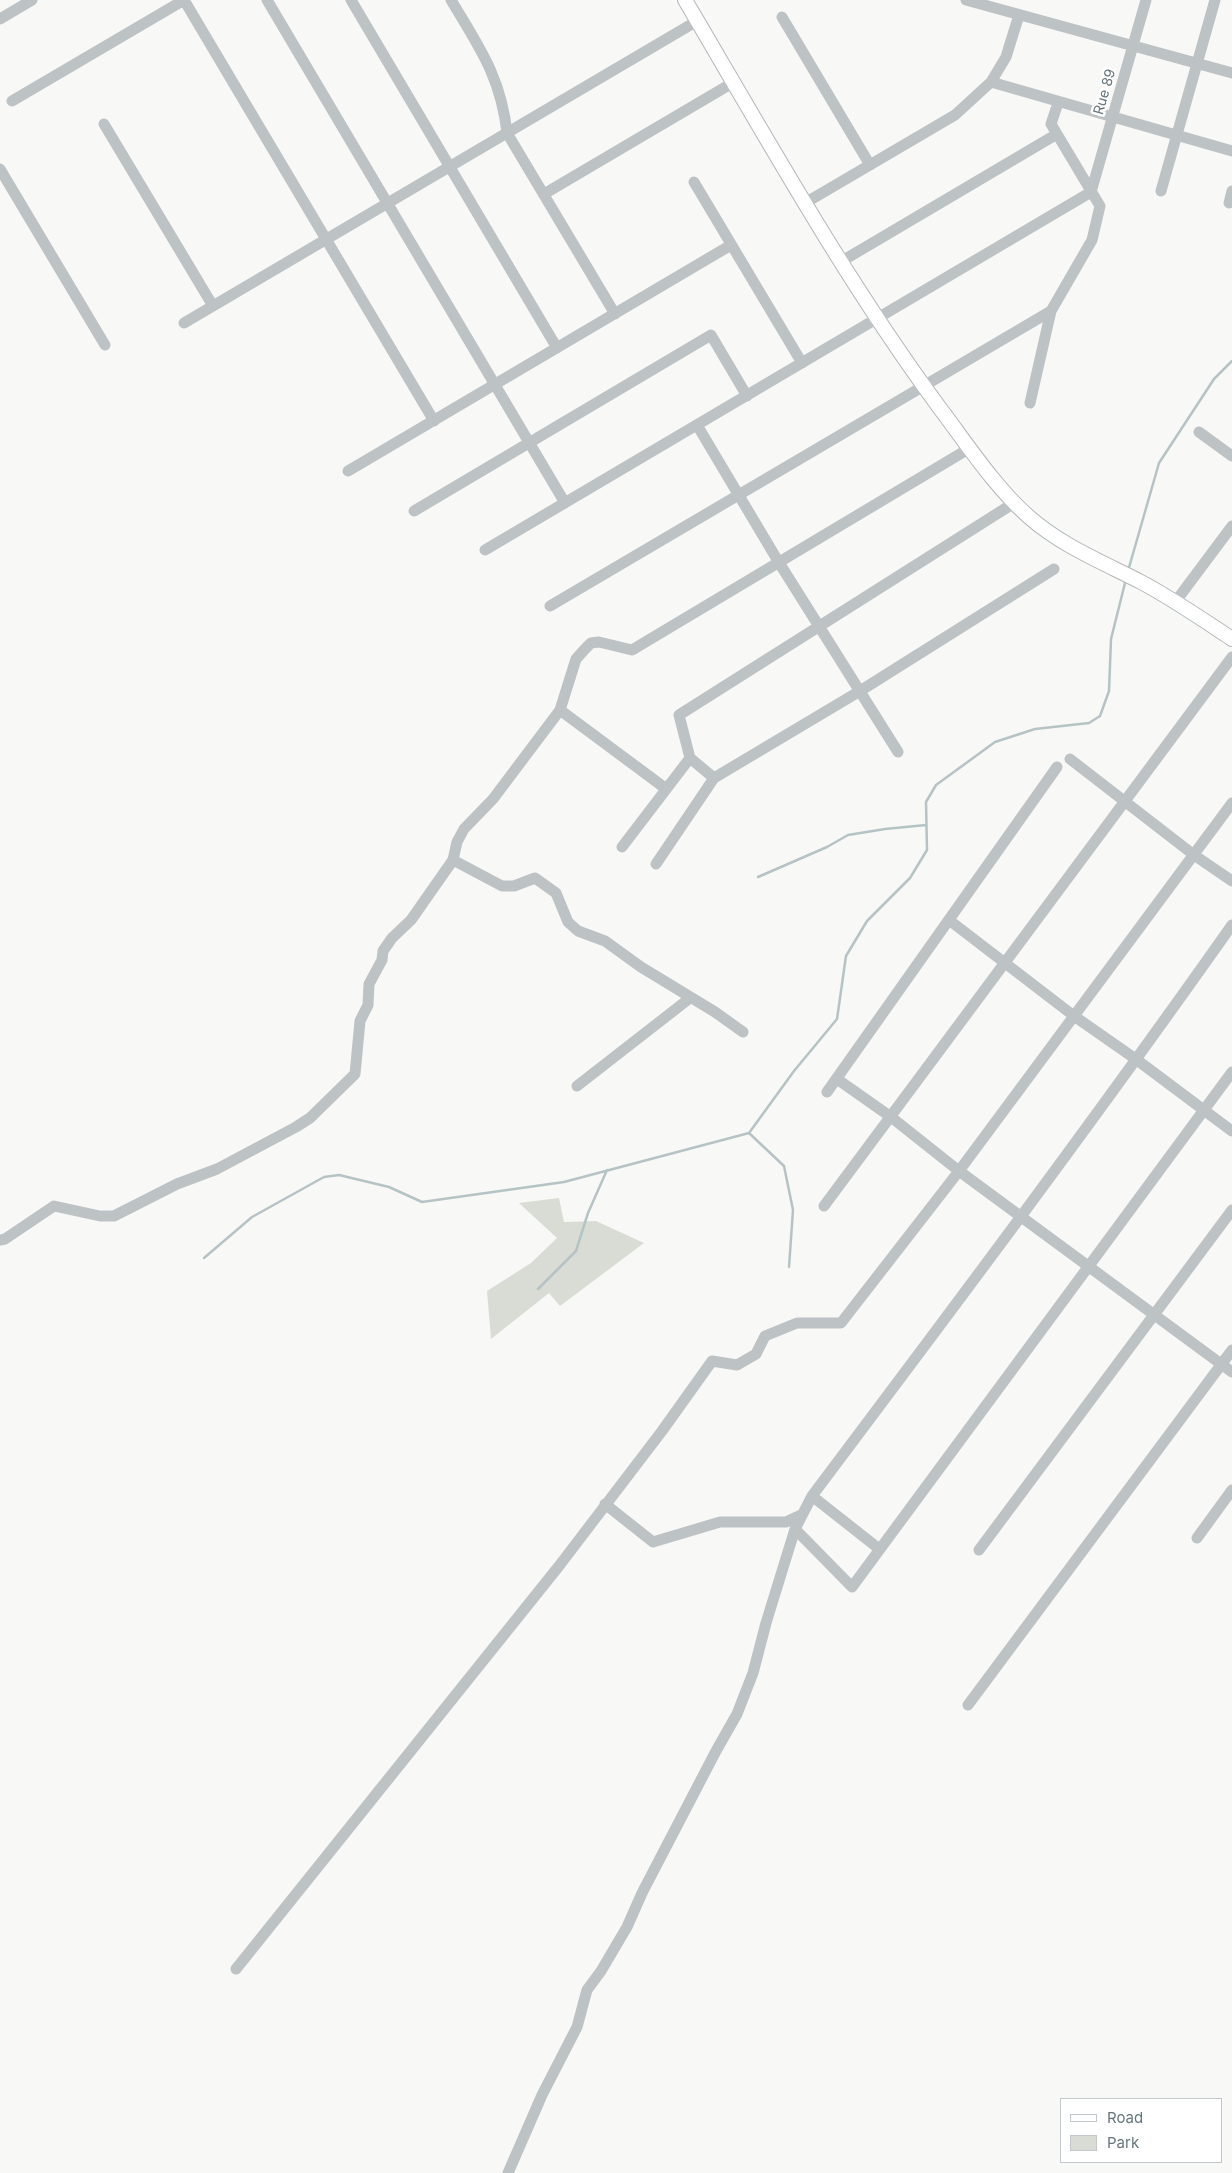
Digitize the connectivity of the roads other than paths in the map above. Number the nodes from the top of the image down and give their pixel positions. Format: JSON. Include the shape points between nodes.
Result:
{"nodes":[{"id":1,"x":32,"y":0,"type":"edge"},
{"id":2,"x":184,"y":0,"type":"edge"},
{"id":3,"x":266,"y":0,"type":"edge"},
{"id":4,"x":351,"y":0,"type":"edge"},
{"id":5,"x":451,"y":0,"type":"edge"},
{"id":6,"x":685,"y":0,"type":"edge"},
{"id":7,"x":966,"y":0,"type":"edge"},
{"id":8,"x":1011,"y":0,"type":"edge"},
{"id":9,"x":1146,"y":0,"type":"edge"},
{"id":10,"x":1215,"y":0,"type":"edge"},
{"id":11,"x":1007,"y":11,"type":"junction"},
{"id":12,"x":1019,"y":15,"type":"junction"},
{"id":13,"x":782,"y":17,"type":"dead end"},
{"id":14,"x":0,"y":19,"type":"edge"},
{"id":15,"x":697,"y":21,"type":"junction"},
{"id":16,"x":1133,"y":46,"type":"junction"},
{"id":17,"x":1198,"y":64,"type":"junction"},
{"id":18,"x":1232,"y":73,"type":"edge"},
{"id":19,"x":734,"y":82,"type":"junction"},
{"id":20,"x":992,"y":82,"type":"junction"},
{"id":21,"x":12,"y":102,"type":"dead end"},
{"id":22,"x":1058,"y":103,"type":"junction"},
{"id":23,"x":1113,"y":118,"type":"junction"},
{"id":24,"x":104,"y":124,"type":"dead end"},
{"id":25,"x":507,"y":133,"type":"junction"},
{"id":26,"x":1057,"y":134,"type":"junction"},
{"id":27,"x":1177,"y":136,"type":"junction"},
{"id":28,"x":1232,"y":151,"type":"edge"},
{"id":29,"x":870,"y":165,"type":"junction"},
{"id":30,"x":450,"y":166,"type":"junction"},
{"id":31,"x":0,"y":169,"type":"edge"},
{"id":32,"x":694,"y":182,"type":"dead end"},
{"id":33,"x":1161,"y":191,"type":"dead end"},
{"id":34,"x":1232,"y":191,"type":"edge"},
{"id":35,"x":1091,"y":192,"type":"junction"},
{"id":36,"x":544,"y":194,"type":"junction"},
{"id":37,"x":387,"y":203,"type":"junction"},
{"id":38,"x":806,"y":203,"type":"junction"},
{"id":39,"x":1229,"y":203,"type":"dead end"},
{"id":40,"x":326,"y":240,"type":"junction"},
{"id":41,"x":731,"y":245,"type":"junction"},
{"id":42,"x":842,"y":261,"type":"junction"},
{"id":43,"x":213,"y":306,"type":"junction"},
{"id":44,"x":1051,"y":311,"type":"junction"},
{"id":45,"x":614,"y":314,"type":"junction"},
{"id":46,"x":878,"y":319,"type":"junction"},
{"id":47,"x":184,"y":323,"type":"dead end"},
{"id":48,"x":105,"y":345,"type":"dead end"},
{"id":49,"x":557,"y":348,"type":"junction"},
{"id":50,"x":802,"y":363,"type":"junction"},
{"id":51,"x":495,"y":384,"type":"junction"},
{"id":52,"x":923,"y":386,"type":"junction"},
{"id":53,"x":747,"y":396,"type":"junction"},
{"id":54,"x":1030,"y":403,"type":"dead end"},
{"id":55,"x":434,"y":421,"type":"junction"},
{"id":56,"x":697,"y":425,"type":"junction"},
{"id":57,"x":1199,"y":432,"type":"dead end"},
{"id":58,"x":530,"y":442,"type":"junction"},
{"id":59,"x":970,"y":448,"type":"junction"},
{"id":60,"x":1232,"y":456,"type":"edge"},
{"id":61,"x":348,"y":471,"type":"dead end"},
{"id":62,"x":739,"y":495,"type":"junction"},
{"id":63,"x":566,"y":503,"type":"junction"},
{"id":64,"x":1014,"y":503,"type":"junction"},
{"id":65,"x":414,"y":510,"type":"dead end"},
{"id":66,"x":1232,"y":526,"type":"edge"},
{"id":67,"x":486,"y":550,"type":"dead end"},
{"id":68,"x":778,"y":561,"type":"junction"},
{"id":69,"x":1054,"y":570,"type":"dead end"},
{"id":70,"x":1176,"y":601,"type":"junction"},
{"id":71,"x":550,"y":606,"type":"dead end"},
{"id":72,"x":820,"y":627,"type":"junction"},
{"id":73,"x":1232,"y":639,"type":"edge"},
{"id":74,"x":1232,"y":658,"type":"edge"},
{"id":75,"x":860,"y":691,"type":"junction"},
{"id":76,"x":560,"y":710,"type":"junction"},
{"id":77,"x":898,"y":752,"type":"dead end"},
{"id":78,"x":690,"y":758,"type":"junction"},
{"id":79,"x":1070,"y":759,"type":"dead end"},
{"id":80,"x":1057,"y":767,"type":"dead end"},
{"id":81,"x":714,"y":778,"type":"junction"},
{"id":82,"x":665,"y":788,"type":"junction"},
{"id":83,"x":1126,"y":801,"type":"junction"},
{"id":84,"x":1232,"y":803,"type":"edge"},
{"id":85,"x":622,"y":847,"type":"dead end"},
{"id":86,"x":1194,"y":855,"type":"junction"},
{"id":87,"x":453,"y":860,"type":"junction"},
{"id":88,"x":656,"y":864,"type":"dead end"},
{"id":89,"x":1232,"y":882,"type":"edge"},
{"id":90,"x":949,"y":920,"type":"junction"},
{"id":91,"x":1232,"y":924,"type":"edge"},
{"id":92,"x":1006,"y":962,"type":"junction"},
{"id":93,"x":690,"y":998,"type":"junction"},
{"id":94,"x":1074,"y":1016,"type":"junction"},
{"id":95,"x":743,"y":1032,"type":"dead end"},
{"id":96,"x":1137,"y":1060,"type":"junction"},
{"id":97,"x":1232,"y":1072,"type":"edge"},
{"id":98,"x":837,"y":1078,"type":"junction"},
{"id":99,"x":577,"y":1086,"type":"dead end"},
{"id":100,"x":827,"y":1092,"type":"dead end"},
{"id":101,"x":1204,"y":1110,"type":"junction"},
{"id":102,"x":891,"y":1117,"type":"junction"},
{"id":103,"x":1232,"y":1131,"type":"edge"},
{"id":104,"x":959,"y":1171,"type":"junction"},
{"id":105,"x":824,"y":1206,"type":"dead end"},
{"id":106,"x":1232,"y":1210,"type":"edge"},
{"id":107,"x":1022,"y":1217,"type":"junction"},
{"id":108,"x":0,"y":1240,"type":"edge"},
{"id":109,"x":1089,"y":1265,"type":"junction"},
{"id":110,"x":1155,"y":1314,"type":"junction"},
{"id":111,"x":1232,"y":1350,"type":"edge"},
{"id":112,"x":1222,"y":1364,"type":"junction"},
{"id":113,"x":1232,"y":1372,"type":"edge"},
{"id":114,"x":1232,"y":1490,"type":"edge"},
{"id":115,"x":812,"y":1496,"type":"junction"},
{"id":116,"x":605,"y":1504,"type":"junction"},
{"id":117,"x":801,"y":1515,"type":"junction"},
{"id":118,"x":795,"y":1529,"type":"junction"},
{"id":119,"x":1197,"y":1538,"type":"dead end"},
{"id":120,"x":878,"y":1548,"type":"junction"},
{"id":121,"x":980,"y":1550,"type":"dead end"},
{"id":122,"x":968,"y":1705,"type":"dead end"},
{"id":123,"x":236,"y":1969,"type":"dead end"},
{"id":124,"x":508,"y":2173,"type":"edge"}],
"edges":[{"from":1,"to":14,"type":"street"},
{"from":2,"to":21,"type":"street"},
{"from":2,"to":40,"type":"street"},
{"from":3,"to":37,"type":"street"},
{"from":4,"to":30,"type":"street"},
{"from":5,"to":25,"type":"street","via":[[491,66],[504,106]]},
{"from":6,"to":15,"type":"main road"},
{"from":7,"to":11,"type":"street"},
{"from":8,"to":11,"type":"street"},
{"from":9,"to":16,"type":"street","name":"Rue 89"},
{"from":10,"to":17,"type":"street"},
{"from":11,"to":12,"type":"street"},
{"from":12,"to":16,"type":"street"},
{"from":12,"to":20,"type":"street","via":[[1006,56]]},
{"from":13,"to":29,"type":"street"},
{"from":15,"to":19,"type":"main road"},
{"from":15,"to":25,"type":"street"},
{"from":16,"to":17,"type":"street"},
{"from":16,"to":23,"type":"street","name":"Rue 89"},
{"from":17,"to":18,"type":"street"},
{"from":17,"to":27,"type":"street"},
{"from":19,"to":36,"type":"street"},
{"from":19,"to":38,"type":"main road"},
{"from":20,"to":22,"type":"street"},
{"from":20,"to":29,"type":"street","via":[[955,115]]},
{"from":22,"to":23,"type":"street"},
{"from":22,"to":26,"type":"street","via":[[1051,124]]},
{"from":23,"to":27,"type":"street"},
{"from":23,"to":35,"type":"street","name":"Rue 89"},
{"from":24,"to":43,"type":"street"},
{"from":25,"to":30,"type":"street"},
{"from":25,"to":36,"type":"street"},
{"from":26,"to":35,"type":"street"},
{"from":26,"to":42,"type":"street"},
{"from":27,"to":28,"type":"street"},
{"from":27,"to":33,"type":"street"},
{"from":29,"to":38,"type":"street"},
{"from":30,"to":37,"type":"street"},
{"from":30,"to":49,"type":"street"},
{"from":31,"to":48,"type":"street"},
{"from":32,"to":41,"type":"street"},
{"from":34,"to":39,"type":"street"},
{"from":35,"to":44,"type":"street","via":[[1100,206],[1092,240]]},
{"from":35,"to":46,"type":"street"},
{"from":36,"to":45,"type":"street"},
{"from":37,"to":40,"type":"street"},
{"from":37,"to":51,"type":"street"},
{"from":38,"to":42,"type":"main road"},
{"from":40,"to":43,"type":"street"},
{"from":40,"to":55,"type":"street"},
{"from":41,"to":45,"type":"street"},
{"from":41,"to":50,"type":"street"},
{"from":42,"to":46,"type":"main road"},
{"from":43,"to":47,"type":"street"},
{"from":44,"to":52,"type":"street"},
{"from":44,"to":54,"type":"street"},
{"from":45,"to":49,"type":"street"},
{"from":46,"to":50,"type":"street"},
{"from":46,"to":52,"type":"main road"},
{"from":49,"to":51,"type":"street"},
{"from":50,"to":53,"type":"street"},
{"from":51,"to":55,"type":"street"},
{"from":51,"to":58,"type":"street"},
{"from":52,"to":59,"type":"main road"},
{"from":52,"to":62,"type":"street"},
{"from":53,"to":56,"type":"street"},
{"from":53,"to":58,"type":"street","via":[[711,335]]},
{"from":55,"to":61,"type":"street"},
{"from":56,"to":62,"type":"street"},
{"from":56,"to":63,"type":"street"},
{"from":57,"to":60,"type":"street"},
{"from":58,"to":63,"type":"street"},
{"from":58,"to":65,"type":"street"},
{"from":59,"to":64,"type":"main road"},
{"from":59,"to":68,"type":"street"},
{"from":62,"to":68,"type":"street"},
{"from":62,"to":71,"type":"street"},
{"from":63,"to":67,"type":"street"},
{"from":64,"to":70,"type":"main road","via":[[1050,535]]},
{"from":64,"to":72,"type":"street"},
{"from":66,"to":70,"type":"street"},
{"from":68,"to":72,"type":"street"},
{"from":68,"to":76,"type":"street","via":[[632,650],[591,643],[576,660]]},
{"from":69,"to":75,"type":"street"},
{"from":70,"to":73,"type":"main road"},
{"from":72,"to":75,"type":"street"},
{"from":72,"to":78,"type":"street","via":[[679,716]]},
{"from":74,"to":83,"type":"street"},
{"from":75,"to":77,"type":"street"},
{"from":75,"to":81,"type":"street"},
{"from":76,"to":82,"type":"street"},
{"from":76,"to":87,"type":"street","via":[[493,800],[464,829]]},
{"from":78,"to":81,"type":"street"},
{"from":78,"to":82,"type":"street"},
{"from":79,"to":83,"type":"street"},
{"from":80,"to":90,"type":"street"},
{"from":81,"to":88,"type":"street"},
{"from":82,"to":85,"type":"street"},
{"from":83,"to":86,"type":"street"},
{"from":83,"to":92,"type":"street"},
{"from":84,"to":86,"type":"street"},
{"from":86,"to":89,"type":"street"},
{"from":86,"to":94,"type":"street"},
{"from":87,"to":93,"type":"street","via":[[502,886],[514,886],[535,878],[556,893],[568,922],[578,931],[605,941]]},
{"from":87,"to":108,"type":"street","via":[[411,920],[383,951],[370,984],[368,1005],[360,1021],[355,1074],[310,1118],[258,1148],[114,1216],[54,1206]]},
{"from":90,"to":92,"type":"street"},
{"from":90,"to":98,"type":"street"},
{"from":91,"to":96,"type":"street"},
{"from":92,"to":94,"type":"street"},
{"from":92,"to":102,"type":"street"},
{"from":93,"to":95,"type":"street"},
{"from":93,"to":99,"type":"street"},
{"from":94,"to":96,"type":"street"},
{"from":94,"to":104,"type":"street"},
{"from":96,"to":101,"type":"street"},
{"from":96,"to":107,"type":"street"},
{"from":97,"to":101,"type":"street"},
{"from":98,"to":100,"type":"street"},
{"from":98,"to":102,"type":"street"},
{"from":101,"to":103,"type":"street"},
{"from":101,"to":109,"type":"street"},
{"from":102,"to":104,"type":"street"},
{"from":102,"to":105,"type":"street"},
{"from":104,"to":107,"type":"street"},
{"from":104,"to":116,"type":"street","via":[[841,1322],[797,1324],[765,1336],[756,1354],[737,1365],[712,1361]]},
{"from":106,"to":110,"type":"street"},
{"from":107,"to":109,"type":"street"},
{"from":107,"to":115,"type":"street"},
{"from":109,"to":110,"type":"street"},
{"from":109,"to":120,"type":"street"},
{"from":110,"to":112,"type":"street"},
{"from":110,"to":121,"type":"street"},
{"from":111,"to":112,"type":"street"},
{"from":112,"to":113,"type":"street"},
{"from":112,"to":122,"type":"street"},
{"from":114,"to":119,"type":"street"},
{"from":115,"to":117,"type":"street"},
{"from":115,"to":120,"type":"street"},
{"from":116,"to":117,"type":"street","via":[[653,1542],[720,1522],[786,1522]]},
{"from":116,"to":123,"type":"street","via":[[559,1566]]},
{"from":117,"to":118,"type":"street"},
{"from":118,"to":120,"type":"street","via":[[852,1587]]},
{"from":118,"to":124,"type":"street","via":[[753,1673],[737,1714],[642,1893],[628,1927],[587,1990],[576,2027]]}]}
